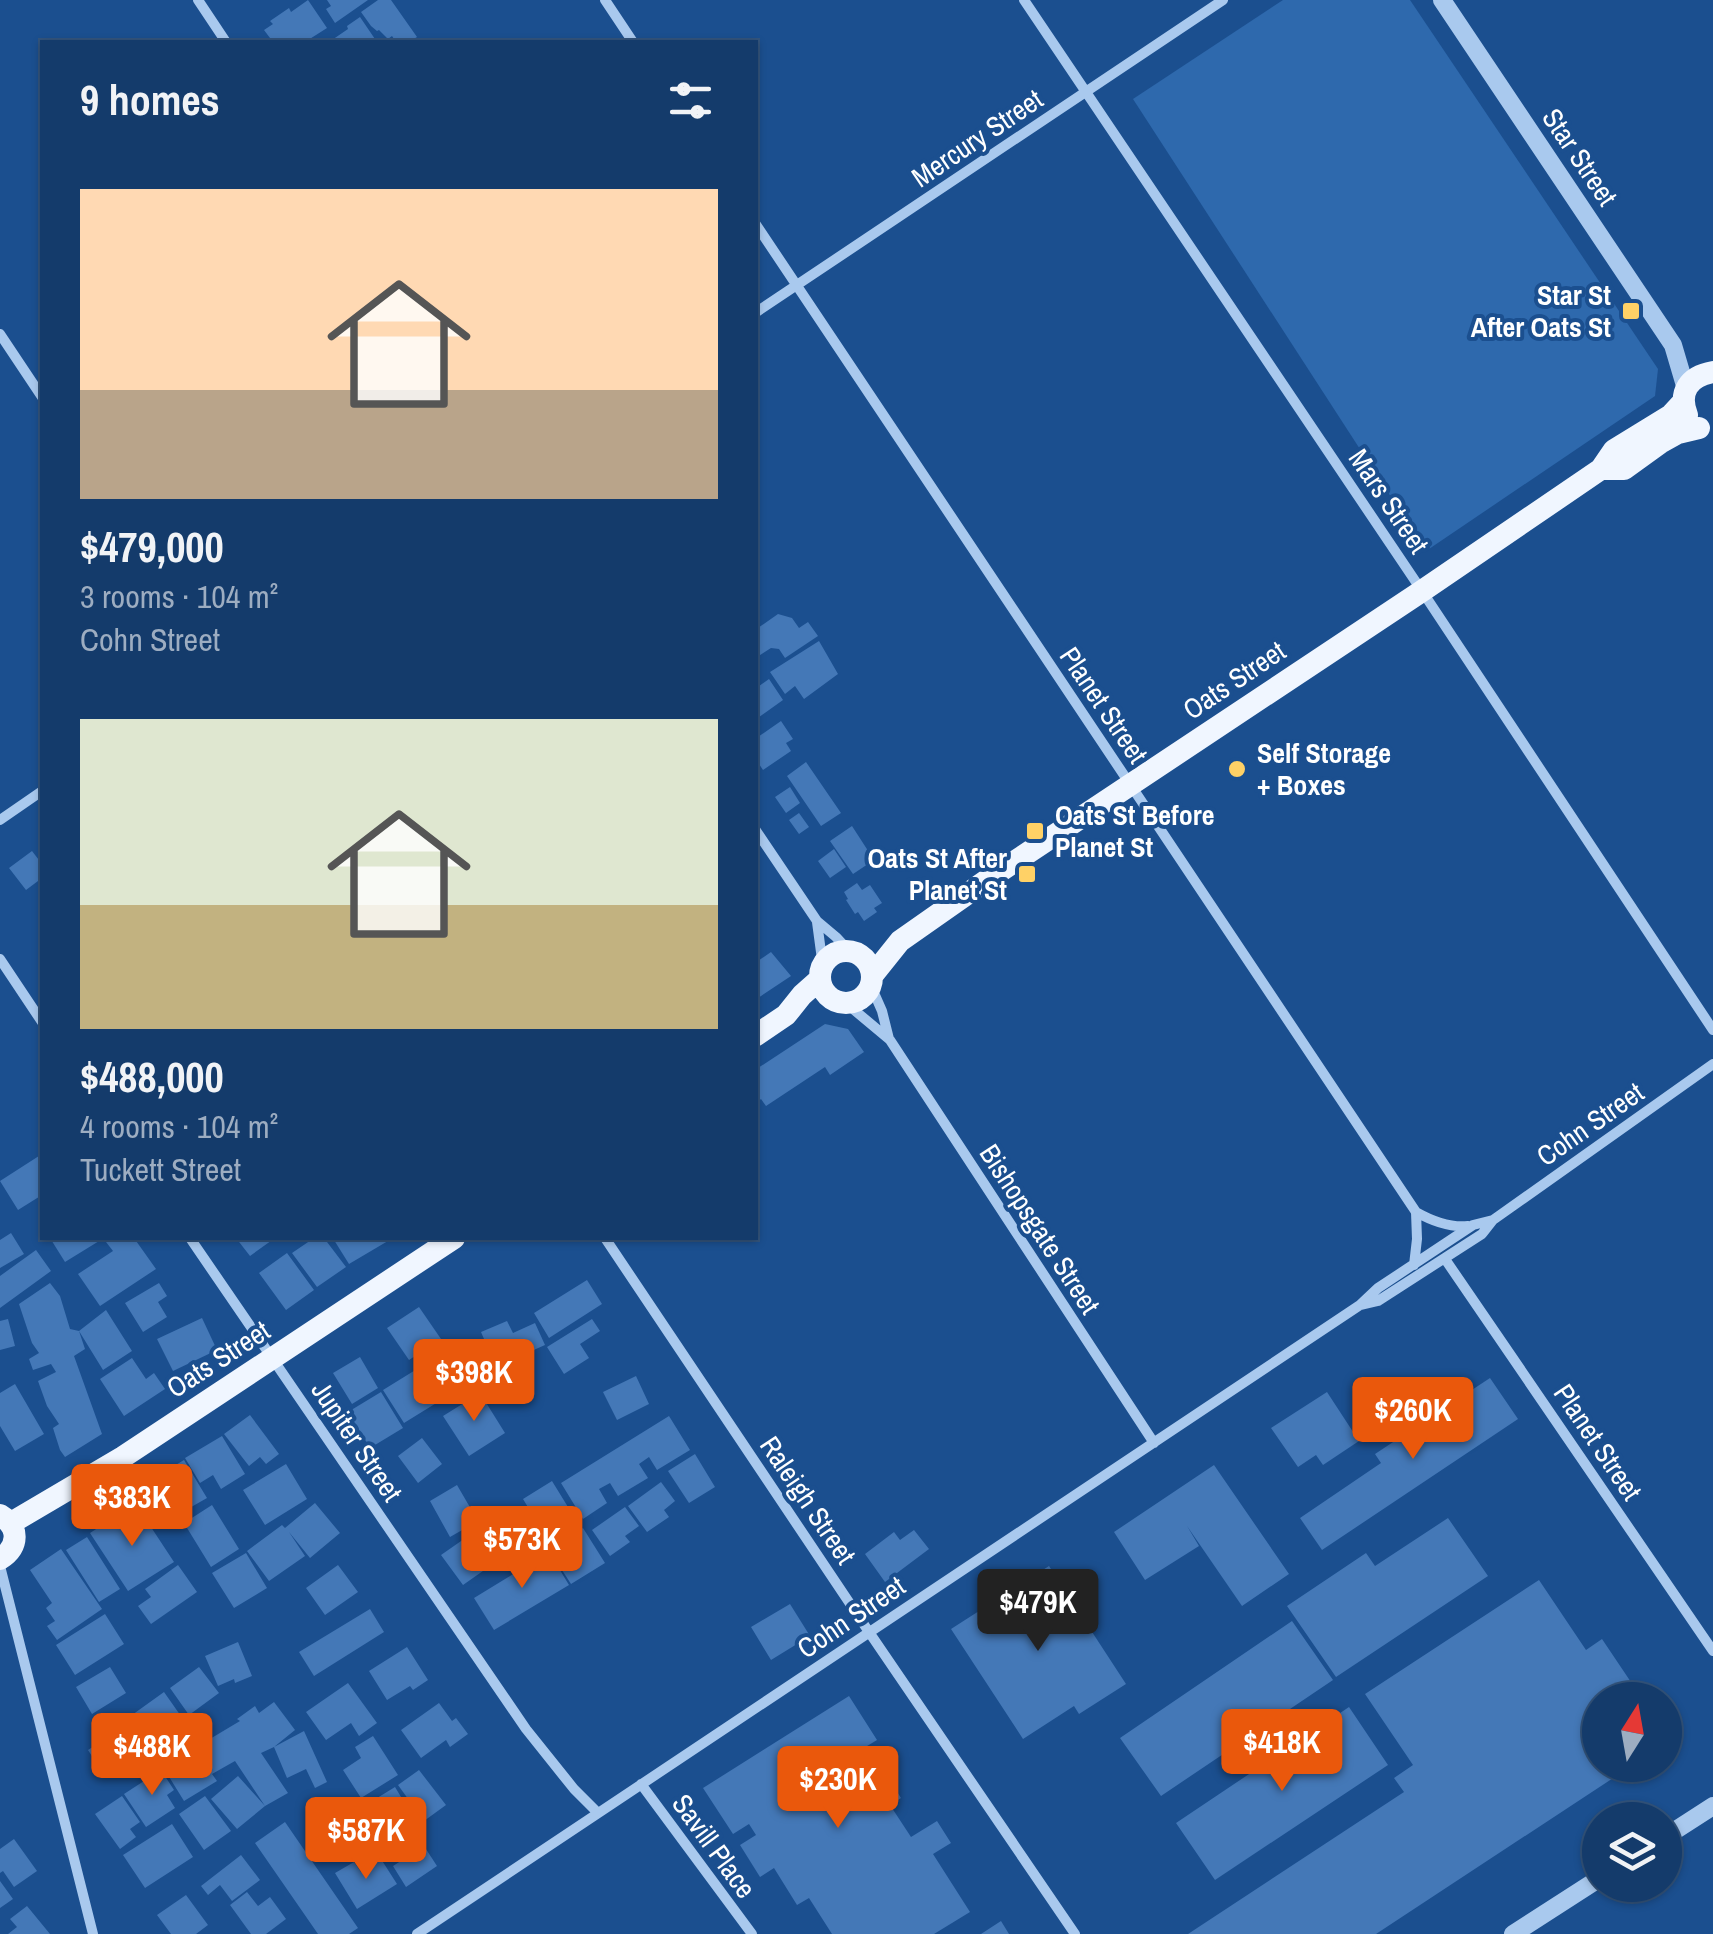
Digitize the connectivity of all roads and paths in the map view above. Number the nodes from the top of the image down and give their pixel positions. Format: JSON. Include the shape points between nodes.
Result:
{"nodes":[{"id":1,"x":198,"y":0,"type":"edge"},
{"id":2,"x":605,"y":0,"type":"edge"},
{"id":3,"x":1024,"y":0,"type":"edge"},
{"id":4,"x":1223,"y":0,"type":"edge"},
{"id":5,"x":1442,"y":0,"type":"edge"},
{"id":6,"x":225,"y":40,"type":"edge"},
{"id":7,"x":633,"y":40,"type":"edge"},
{"id":8,"x":1086,"y":92,"type":"junction"},
{"id":9,"x":758,"y":227,"type":"edge"},
{"id":10,"x":797,"y":285,"type":"junction"},
{"id":11,"x":758,"y":311,"type":"edge"},
{"id":12,"x":0,"y":334,"type":"edge"},
{"id":13,"x":1673,"y":345,"type":"junction"},
{"id":14,"x":1711,"y":372,"type":"edge"},
{"id":15,"x":40,"y":394,"type":"edge"},
{"id":16,"x":1684,"y":395,"type":"junction"},
{"id":17,"x":1706,"y":429,"type":"edge"},
{"id":18,"x":1601,"y":470,"type":"junction"},
{"id":19,"x":1422,"y":591,"type":"junction"},
{"id":20,"x":1130,"y":784,"type":"junction"},
{"id":21,"x":40,"y":792,"type":"edge"},
{"id":22,"x":0,"y":820,"type":"edge"},
{"id":23,"x":758,"y":834,"type":"edge"},
{"id":24,"x":817,"y":922,"type":"junction"},
{"id":25,"x":900,"y":942,"type":"junction"},
{"id":26,"x":853,"y":952,"type":"junction"},
{"id":27,"x":0,"y":959,"type":"edge"},
{"id":28,"x":871,"y":981,"type":"junction"},
{"id":29,"x":830,"y":987,"type":"junction"},
{"id":30,"x":40,"y":1019,"type":"edge"},
{"id":31,"x":1713,"y":1030,"type":"edge"},
{"id":32,"x":758,"y":1034,"type":"edge"},
{"id":33,"x":890,"y":1040,"type":"junction"},
{"id":34,"x":1713,"y":1064,"type":"edge"},
{"id":35,"x":1416,"y":1212,"type":"junction"},
{"id":36,"x":1492,"y":1220,"type":"junction"},
{"id":37,"x":1473,"y":1225,"type":"junction"},
{"id":38,"x":191,"y":1240,"type":"edge"},
{"id":39,"x":451,"y":1240,"type":"edge"},
{"id":40,"x":607,"y":1240,"type":"edge"},
{"id":41,"x":1445,"y":1259,"type":"junction"},
{"id":42,"x":1414,"y":1264,"type":"junction"},
{"id":43,"x":1360,"y":1305,"type":"junction"},
{"id":44,"x":273,"y":1358,"type":"junction"},
{"id":45,"x":1154,"y":1443,"type":"junction"},
{"id":46,"x":6,"y":1519,"type":"edge"},
{"id":47,"x":0,"y":1563,"type":"edge"},
{"id":48,"x":869,"y":1632,"type":"junction"},
{"id":49,"x":1713,"y":1651,"type":"edge"},
{"id":50,"x":641,"y":1784,"type":"junction"},
{"id":51,"x":1713,"y":1806,"type":"edge"},
{"id":52,"x":597,"y":1812,"type":"junction"},
{"id":53,"x":1682,"y":1826,"type":"edge"},
{"id":54,"x":1582,"y":1890,"type":"edge"},
{"id":55,"x":93,"y":1934,"type":"edge"},
{"id":56,"x":417,"y":1934,"type":"edge"},
{"id":57,"x":752,"y":1934,"type":"edge"},
{"id":58,"x":1076,"y":1934,"type":"edge"},
{"id":59,"x":1513,"y":1934,"type":"edge"}],
"edges":[{"from":1,"to":6,"type":"street"},
{"from":2,"to":7,"type":"street"},
{"from":3,"to":8,"type":"street","name":"Mars Street"},
{"from":4,"to":8,"type":"street","name":"Mercury Street"},
{"from":5,"to":13,"type":"street","name":"Star Street"},
{"from":8,"to":10,"type":"street","name":"Mercury Street"},
{"from":8,"to":19,"type":"street","name":"Mars Street"},
{"from":9,"to":10,"type":"street","name":"Planet Street"},
{"from":10,"to":11,"type":"street","name":"Mercury Street"},
{"from":10,"to":20,"type":"street","name":"Planet Street"},
{"from":12,"to":15,"type":"street"},
{"from":13,"to":14,"type":"street","name":"Star Street"},
{"from":13,"to":16,"type":"street","name":"Star Street"},
{"from":14,"to":16,"type":"main road","name":"Oats Street","via":[[1691,380]]},
{"from":16,"to":17,"type":"main road","via":[[1688,417]]},
{"from":16,"to":18,"type":"main road","name":"Oats Street","via":[[1672,415],[1614,450]]},
{"from":17,"to":18,"type":"main road","name":"Oats Street","via":[[1678,434],[1624,469]]},
{"from":18,"to":19,"type":"main road","name":"Oats Street"},
{"from":19,"to":20,"type":"main road","name":"Oats Street"},
{"from":19,"to":31,"type":"street","name":"Mars Street"},
{"from":20,"to":25,"type":"main road","name":"Oats Street"},
{"from":20,"to":35,"type":"street","name":"Planet Street"},
{"from":21,"to":22,"type":"street"},
{"from":23,"to":24,"type":"street"},
{"from":24,"to":26,"type":"street"},
{"from":24,"to":29,"type":"street"},
{"from":25,"to":26,"type":"main road","name":"Oats Street"},
{"from":25,"to":28,"type":"main road","name":"Oats Street"},
{"from":26,"to":28,"type":"main road","via":[[869,964]]},
{"from":26,"to":29,"type":"main road","via":[[833,955]]},
{"from":27,"to":30,"type":"street"},
{"from":28,"to":29,"type":"main road","via":[[862,998]]},
{"from":28,"to":33,"type":"street","name":"Bishopsgate Street"},
{"from":29,"to":32,"type":"main road","via":[[811,1010],[786,1015]]},
{"from":29,"to":33,"type":"street","name":"Bishopsgate Street"},
{"from":33,"to":45,"type":"street","name":"Bishopsgate Street"},
{"from":34,"to":36,"type":"street","name":"Cohn Street"},
{"from":35,"to":37,"type":"street","via":[[1456,1227]]},
{"from":35,"to":42,"type":"street"},
{"from":36,"to":37,"type":"street","name":"Cohn Street"},
{"from":36,"to":41,"type":"street","name":"Cohn Street"},
{"from":37,"to":42,"type":"street","name":"Cohn Street"},
{"from":38,"to":44,"type":"street","name":"Jupiter Street"},
{"from":39,"to":44,"type":"main road","name":"Oats Street"},
{"from":40,"to":48,"type":"street","name":"Raleigh Street"},
{"from":41,"to":43,"type":"street","name":"Cohn Street","via":[[1378,1301]]},
{"from":41,"to":49,"type":"street","name":"Planet Street"},
{"from":42,"to":43,"type":"street","name":"Cohn Street"},
{"from":43,"to":45,"type":"street","name":"Cohn Street"},
{"from":44,"to":46,"type":"main road","name":"Oats Street","via":[[123,1457]]},
{"from":44,"to":52,"type":"street","name":"Jupiter Street","via":[[526,1729]]},
{"from":45,"to":48,"type":"street","name":"Cohn Street"},
{"from":46,"to":47,"type":"main road","via":[[14,1544]]},
{"from":47,"to":55,"type":"street"},
{"from":48,"to":50,"type":"street","name":"Cohn Street"},
{"from":48,"to":58,"type":"street","name":"Raleigh Street"},
{"from":50,"to":52,"type":"street","name":"Cohn Street"},
{"from":50,"to":57,"type":"street","name":"Savill Place"},
{"from":51,"to":53,"type":"street"},
{"from":52,"to":56,"type":"street","name":"Cohn Street"},
{"from":54,"to":59,"type":"street"}]}
